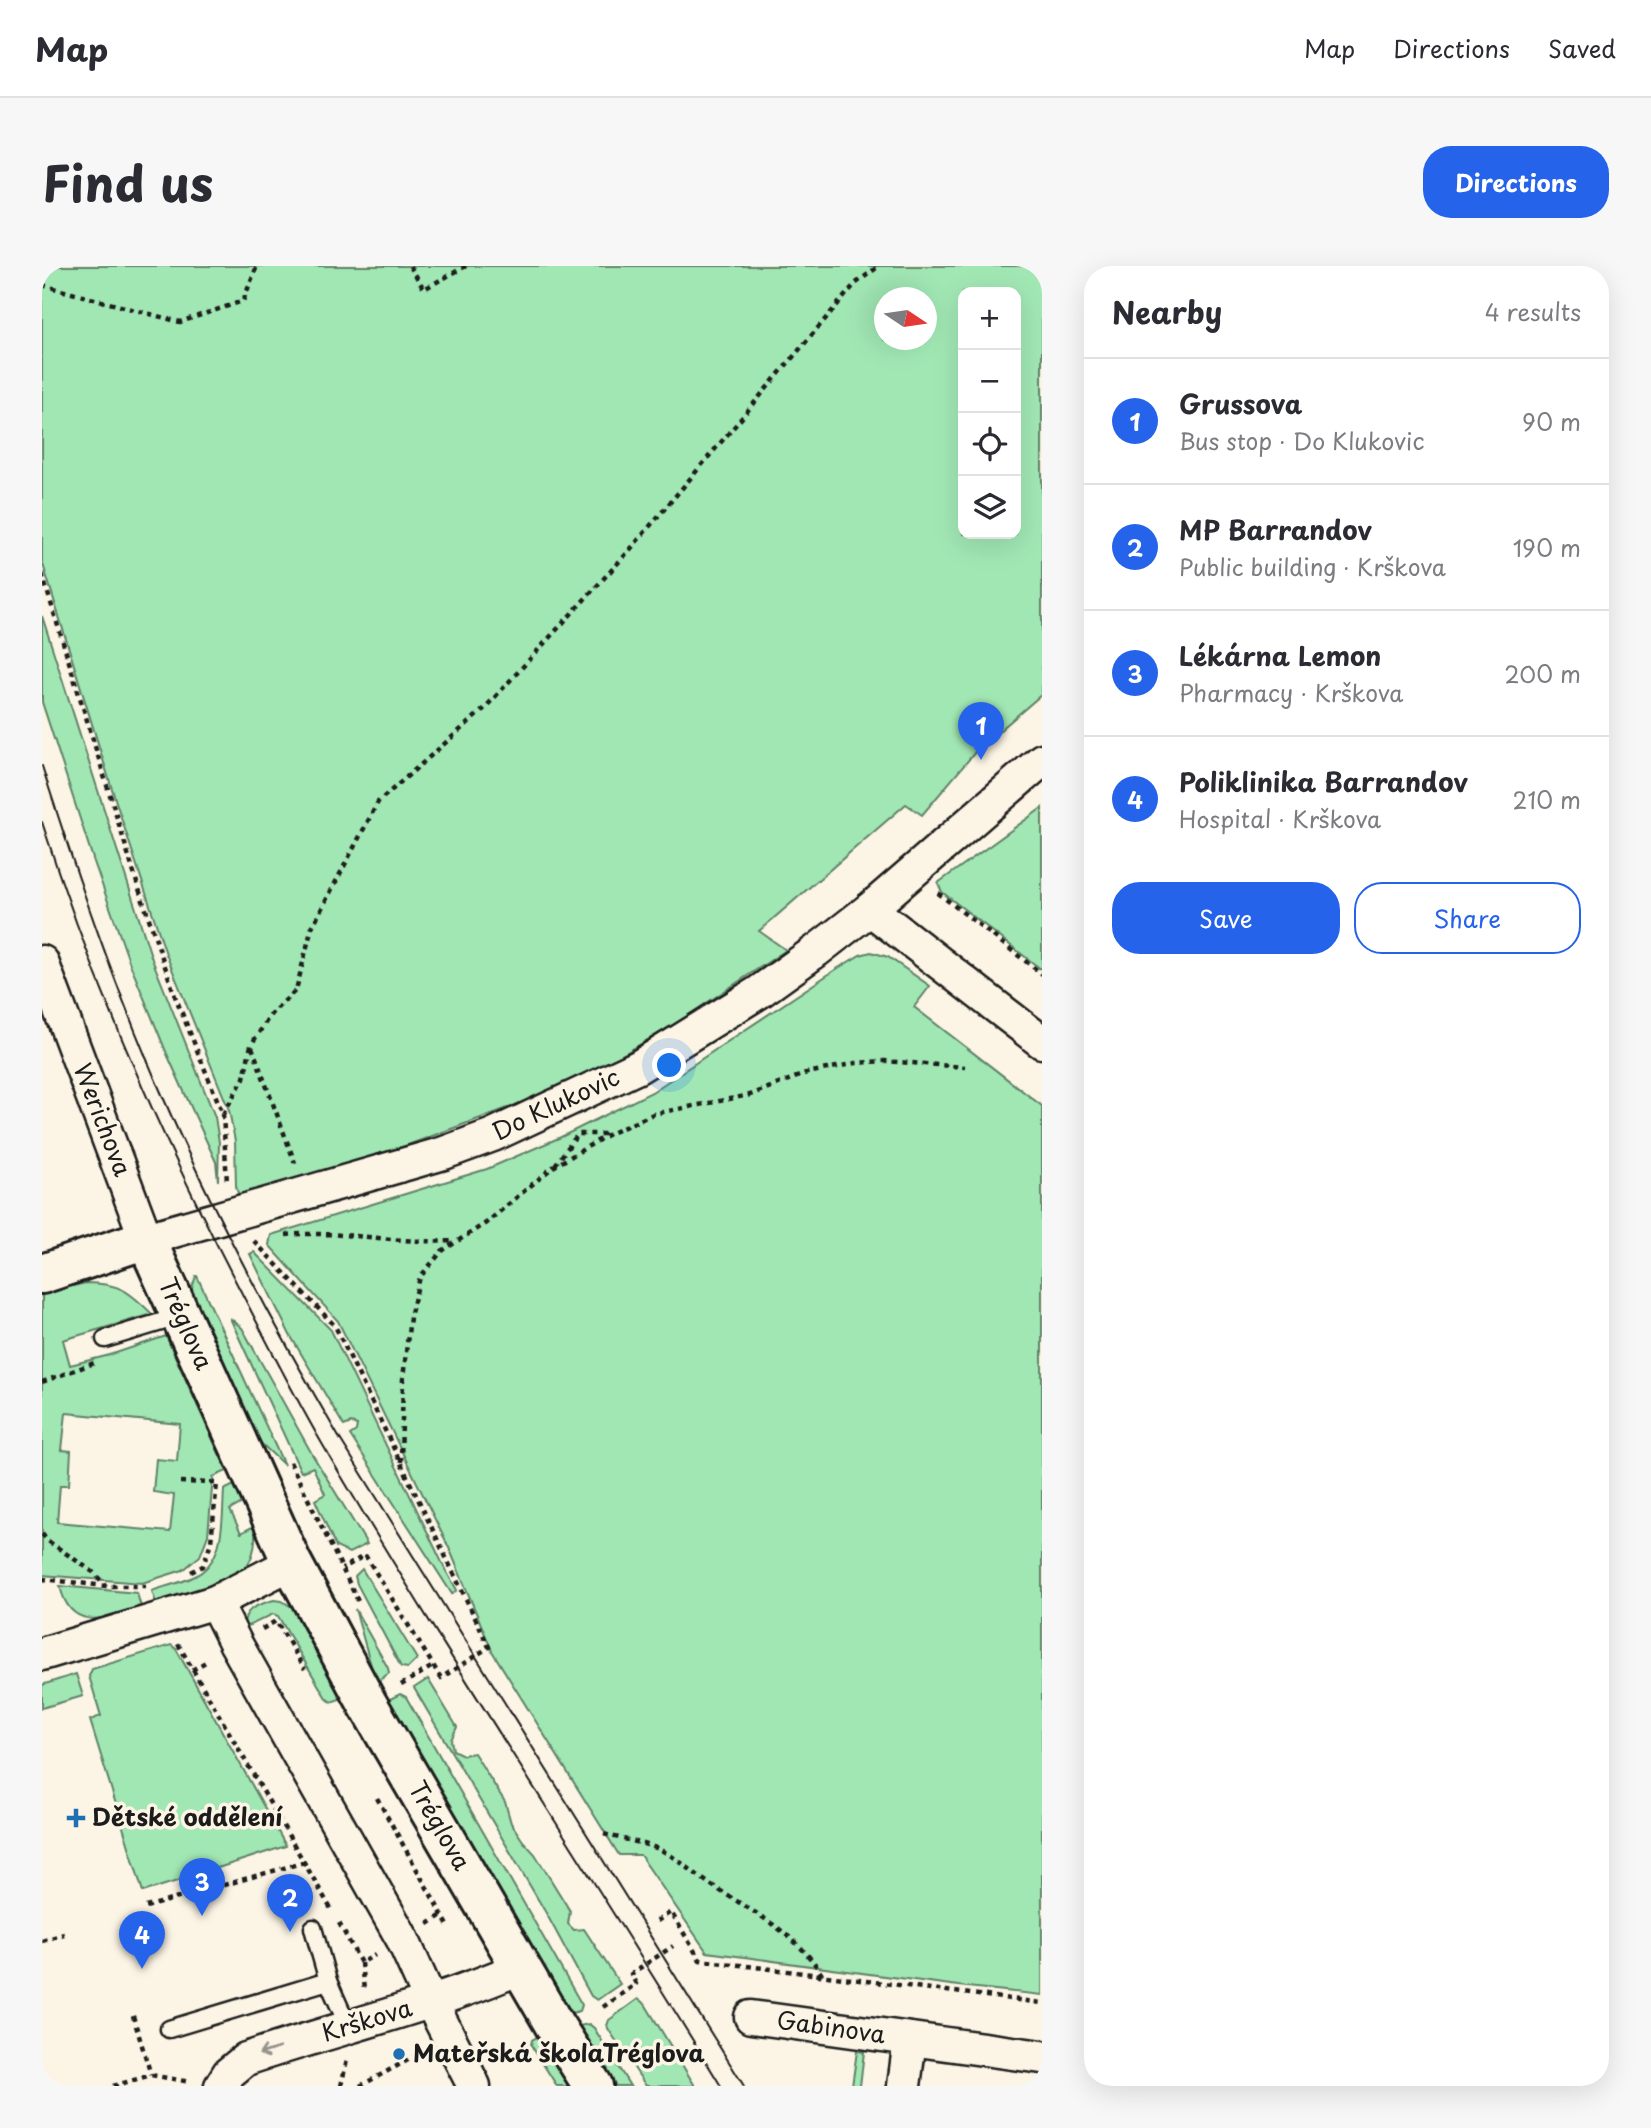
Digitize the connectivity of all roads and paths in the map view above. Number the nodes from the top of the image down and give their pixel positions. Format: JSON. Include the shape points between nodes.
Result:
{"nodes":[{"id":1,"x":257,"y":266,"type":"edge"},
{"id":2,"x":410,"y":266,"type":"edge"},
{"id":3,"x":466,"y":266,"type":"edge"},
{"id":4,"x":879,"y":266,"type":"edge"},
{"id":5,"x":42,"y":285,"type":"edge"},
{"id":6,"x":42,"y":574,"type":"edge"},
{"id":7,"x":1042,"y":760,"type":"edge"},
{"id":8,"x":912,"y":873,"type":"junction"},
{"id":9,"x":870,"y":909,"type":"junction"},
{"id":10,"x":42,"y":962,"type":"edge"},
{"id":11,"x":1042,"y":974,"type":"edge"},
{"id":12,"x":1042,"y":1042,"type":"edge"},
{"id":13,"x":251,"y":1045,"type":"junction"},
{"id":14,"x":965,"y":1067,"type":"dead end"},
{"id":15,"x":223,"y":1114,"type":"junction"},
{"id":16,"x":609,"y":1134,"type":"junction"},
{"id":17,"x":553,"y":1167,"type":"junction"},
{"id":18,"x":307,"y":1194,"type":"junction"},
{"id":19,"x":240,"y":1213,"type":"junction"},
{"id":20,"x":280,"y":1234,"type":"dead end"},
{"id":21,"x":146,"y":1239,"type":"junction"},
{"id":22,"x":456,"y":1241,"type":"junction"},
{"id":23,"x":42,"y":1274,"type":"edge"},
{"id":24,"x":181,"y":1316,"type":"junction"},
{"id":25,"x":105,"y":1339,"type":"joint"},
{"id":26,"x":42,"y":1382,"type":"edge"},
{"id":27,"x":290,"y":1462,"type":"dead end"},
{"id":28,"x":401,"y":1466,"type":"junction"},
{"id":29,"x":180,"y":1482,"type":"dead end"},
{"id":30,"x":42,"y":1534,"type":"edge"},
{"id":31,"x":292,"y":1563,"type":"junction"},
{"id":32,"x":342,"y":1569,"type":"junction"},
{"id":33,"x":182,"y":1577,"type":"dead end"},
{"id":34,"x":42,"y":1578,"type":"edge"},
{"id":35,"x":156,"y":1583,"type":"dead end"},
{"id":36,"x":106,"y":1586,"type":"junction"},
{"id":37,"x":358,"y":1601,"type":"dead end"},
{"id":38,"x":215,"y":1602,"type":"junction"},
{"id":39,"x":168,"y":1642,"type":"dead end"},
{"id":40,"x":42,"y":1654,"type":"edge"},
{"id":41,"x":433,"y":1666,"type":"junction"},
{"id":42,"x":401,"y":1685,"type":"dead end"},
{"id":43,"x":376,"y":1796,"type":"dead end"},
{"id":44,"x":604,"y":1834,"type":"dead end"},
{"id":45,"x":305,"y":1862,"type":"junction"},
{"id":46,"x":146,"y":1907,"type":"dead end"},
{"id":47,"x":442,"y":1915,"type":"junction"},
{"id":48,"x":657,"y":1920,"type":"dead end"},
{"id":49,"x":313,"y":1928,"type":"dead end"},
{"id":50,"x":450,"y":1930,"type":"dead end"},
{"id":51,"x":64,"y":1934,"type":"dead end"},
{"id":52,"x":403,"y":1940,"type":"junction"},
{"id":53,"x":42,"y":1941,"type":"edge"},
{"id":54,"x":673,"y":1947,"type":"dead end"},
{"id":55,"x":522,"y":1967,"type":"junction"},
{"id":56,"x":822,"y":1975,"type":"junction"},
{"id":57,"x":328,"y":1981,"type":"junction"},
{"id":58,"x":431,"y":2002,"type":"junction"},
{"id":59,"x":1042,"y":2003,"type":"edge"},
{"id":60,"x":603,"y":2007,"type":"dead end"},
{"id":61,"x":134,"y":2016,"type":"dead end"},
{"id":62,"x":751,"y":2017,"type":"dead end"},
{"id":63,"x":169,"y":2029,"type":"dead end"},
{"id":64,"x":341,"y":2038,"type":"junction"},
{"id":65,"x":910,"y":2039,"type":"junction"},
{"id":66,"x":428,"y":2049,"type":"dead end"},
{"id":67,"x":1042,"y":2057,"type":"edge"},
{"id":68,"x":151,"y":2076,"type":"junction"},
{"id":69,"x":113,"y":2086,"type":"edge"},
{"id":70,"x":201,"y":2086,"type":"edge"},
{"id":71,"x":221,"y":2086,"type":"edge"},
{"id":72,"x":341,"y":2086,"type":"edge"},
{"id":73,"x":360,"y":2086,"type":"edge"},
{"id":74,"x":474,"y":2086,"type":"edge"},
{"id":75,"x":593,"y":2086,"type":"edge"},
{"id":76,"x":904,"y":2086,"type":"edge"}],
"edges":[{"from":1,"to":5,"type":"path","via":[[243,301],[180,323]]},
{"from":2,"to":3,"type":"path","via":[[424,289]]},
{"from":4,"to":13,"type":"path","via":[[855,284],[628,552],[484,709],[378,803],[313,927],[296,990],[271,1014]]},
{"from":6,"to":15,"type":"path","via":[[137,883]]},
{"from":7,"to":8,"type":"street","name":"Do Klukovic"},
{"from":8,"to":9,"type":"street","name":"Do Klukovic"},
{"from":8,"to":11,"type":"path"},
{"from":9,"to":12,"type":"street"},
{"from":9,"to":18,"type":"street","name":"Do Klukovic","via":[[759,992],[638,1067],[493,1135]]},
{"from":10,"to":21,"type":"street","name":"Werichova"},
{"from":13,"to":15,"type":"path","via":[[244,1078]]},
{"from":13,"to":18,"type":"path"},
{"from":14,"to":16,"type":"path","via":[[884,1061],[832,1067],[750,1094],[653,1114]]},
{"from":15,"to":19,"type":"path","via":[[227,1182]]},
{"from":16,"to":17,"type":"path"},
{"from":16,"to":17,"type":"path","via":[[578,1134]]},
{"from":17,"to":22,"type":"path","via":[[486,1223]]},
{"from":18,"to":19,"type":"street","name":"Do Klukovic"},
{"from":19,"to":21,"type":"street","name":"Do Klukovic"},
{"from":19,"to":28,"type":"path","via":[[248,1236],[335,1326]]},
{"from":20,"to":22,"type":"path","via":[[324,1232]]},
{"from":21,"to":23,"type":"street"},
{"from":21,"to":24,"type":"street","name":"Tréglova"},
{"from":22,"to":28,"type":"path","via":[[421,1277],[410,1317]]},
{"from":24,"to":25,"type":"lane"},
{"from":24,"to":31,"type":"street","name":"Tréglova"},
{"from":25,"to":26,"type":"path","via":[[107,1358]]},
{"from":27,"to":32,"type":"path"},
{"from":28,"to":41,"type":"path","via":[[489,1647],[441,1678]]},
{"from":29,"to":33,"type":"path","via":[[217,1483],[211,1542],[203,1566]]},
{"from":30,"to":36,"type":"path"},
{"from":31,"to":38,"type":"street"},
{"from":31,"to":55,"type":"street","name":"Tréglova","via":[[367,1703]]},
{"from":32,"to":37,"type":"path"},
{"from":32,"to":41,"type":"path","via":[[365,1555]]},
{"from":34,"to":36,"type":"path"},
{"from":35,"to":36,"type":"path"},
{"from":38,"to":40,"type":"street"},
{"from":38,"to":52,"type":"street"},
{"from":39,"to":45,"type":"path","via":[[176,1640]]},
{"from":41,"to":42,"type":"path"},
{"from":43,"to":47,"type":"path"},
{"from":44,"to":56,"type":"path","via":[[673,1857],[777,1927],[813,1959]]},
{"from":45,"to":46,"type":"path"},
{"from":45,"to":52,"type":"path","via":[[361,1963]]},
{"from":47,"to":50,"type":"path"},
{"from":47,"to":52,"type":"path"},
{"from":48,"to":56,"type":"path","via":[[671,1912],[700,1960]]},
{"from":49,"to":57,"type":"lane"},
{"from":51,"to":53,"type":"path"},
{"from":52,"to":58,"type":"street"},
{"from":54,"to":60,"type":"path","via":[[631,1974],[636,1983]]},
{"from":55,"to":58,"type":"street","name":"Krškova"},
{"from":55,"to":75,"type":"street","name":"Tréglova"},
{"from":56,"to":59,"type":"path"},
{"from":57,"to":63,"type":"lane"},
{"from":57,"to":64,"type":"lane"},
{"from":58,"to":64,"type":"street","name":"Krškova"},
{"from":58,"to":74,"type":"street"},
{"from":61,"to":68,"type":"path"},
{"from":62,"to":65,"type":"street","name":"Gabinova"},
{"from":64,"to":71,"type":"street","name":"Krškova","one_way":true,"via":[[246,2059]]},
{"from":64,"to":72,"type":"path"},
{"from":65,"to":67,"type":"street","name":"Gabinova"},
{"from":65,"to":76,"type":"street","name":"Gabinova"},
{"from":66,"to":73,"type":"path"},
{"from":68,"to":69,"type":"path"},
{"from":68,"to":70,"type":"path"}]}
